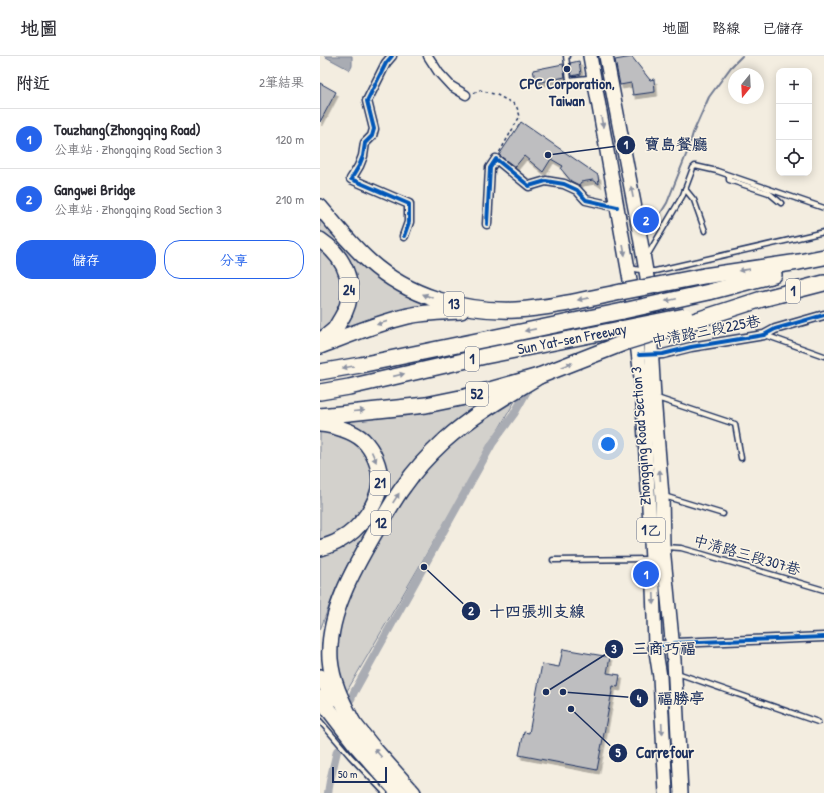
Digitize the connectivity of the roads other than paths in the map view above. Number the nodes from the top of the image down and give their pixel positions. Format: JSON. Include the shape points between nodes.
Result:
{"nodes":[{"id":1,"x":380,"y":56,"type":"edge"},
{"id":2,"x":392,"y":56,"type":"edge"},
{"id":3,"x":428,"y":56,"type":"edge"},
{"id":4,"x":568,"y":56,"type":"edge"},
{"id":5,"x":590,"y":56,"type":"edge"},
{"id":6,"x":606,"y":56,"type":"edge"},
{"id":7,"x":386,"y":63,"type":"junction"},
{"id":8,"x":595,"y":83,"type":"junction"},
{"id":9,"x":466,"y":95,"type":"road end"},
{"id":10,"x":729,"y":176,"type":"junction"},
{"id":11,"x":685,"y":189,"type":"junction"},
{"id":12,"x":781,"y":203,"type":"dead end"},
{"id":13,"x":320,"y":207,"type":"edge"},
{"id":14,"x":617,"y":207,"type":"junction"},
{"id":15,"x":824,"y":208,"type":"edge"},
{"id":16,"x":486,"y":224,"type":"dead end"},
{"id":17,"x":705,"y":231,"type":"dead end"},
{"id":18,"x":824,"y":232,"type":"edge"},
{"id":19,"x":404,"y":236,"type":"dead end"},
{"id":20,"x":320,"y":240,"type":"edge"},
{"id":21,"x":824,"y":258,"type":"edge"},
{"id":22,"x":824,"y":264,"type":"edge"},
{"id":23,"x":645,"y":266,"type":"junction"},
{"id":24,"x":627,"y":267,"type":"junction"},
{"id":25,"x":824,"y":283,"type":"edge"},
{"id":26,"x":490,"y":310,"type":"junction"},
{"id":27,"x":824,"y":315,"type":"edge"},
{"id":28,"x":626,"y":335,"type":"junction"},
{"id":29,"x":764,"y":335,"type":"junction"},
{"id":30,"x":320,"y":341,"type":"edge"},
{"id":31,"x":320,"y":346,"type":"edge"},
{"id":32,"x":645,"y":355,"type":"junction"},
{"id":33,"x":824,"y":356,"type":"edge"},
{"id":34,"x":320,"y":372,"type":"edge"},
{"id":35,"x":540,"y":376,"type":"junction"},
{"id":36,"x":320,"y":392,"type":"edge"},
{"id":37,"x":654,"y":397,"type":"junction"},
{"id":38,"x":320,"y":416,"type":"edge"},
{"id":39,"x":320,"y":424,"type":"edge"},
{"id":40,"x":741,"y":458,"type":"dead end"},
{"id":41,"x":662,"y":496,"type":"junction"},
{"id":42,"x":723,"y":514,"type":"dead end"},
{"id":43,"x":370,"y":540,"type":"junction"},
{"id":44,"x":664,"y":547,"type":"junction"},
{"id":45,"x":320,"y":548,"type":"edge"},
{"id":46,"x":652,"y":559,"type":"junction"},
{"id":47,"x":553,"y":560,"type":"dead end"},
{"id":48,"x":824,"y":590,"type":"edge"},
{"id":49,"x":824,"y":638,"type":"edge"},
{"id":50,"x":320,"y":642,"type":"edge"},
{"id":51,"x":672,"y":644,"type":"junction"},
{"id":52,"x":655,"y":645,"type":"junction"},
{"id":53,"x":674,"y":673,"type":"junction"},
{"id":54,"x":320,"y":677,"type":"edge"},
{"id":55,"x":320,"y":698,"type":"edge"},
{"id":56,"x":320,"y":721,"type":"edge"},
{"id":57,"x":818,"y":722,"type":"dead end"},
{"id":58,"x":356,"y":727,"type":"junction"},
{"id":59,"x":385,"y":793,"type":"edge"},
{"id":60,"x":398,"y":793,"type":"edge"},
{"id":61,"x":413,"y":793,"type":"edge"},
{"id":62,"x":666,"y":793,"type":"edge"},
{"id":63,"x":681,"y":793,"type":"edge"}],
"edges":[{"from":1,"to":7,"type":"street"},
{"from":2,"to":7,"type":"street"},
{"from":3,"to":9,"type":"street","via":[[451,86]]},
{"from":4,"to":8,"type":"lane","via":[[570,80],[588,78]]},
{"from":5,"to":8,"type":"main road","name":"Zhongqing Road Section 3","number":"1乙"},
{"from":23,"to":6,"type":"main road","name":"Zhongqing Road Section 3","number":"1乙","one_way":true},
{"from":7,"to":19,"type":"street","via":[[367,101],[374,129],[372,136],[365,143],[363,156],[351,180],[409,204],[409,222]]},
{"from":8,"to":14,"type":"main road","name":"Zhongqing Road Section 3","number":"1乙","one_way":true},
{"from":10,"to":11,"type":"lane","via":[[695,166]]},
{"from":10,"to":12,"type":"lane","via":[[729,180],[769,193]]},
{"from":10,"to":15,"type":"lane"},
{"from":11,"to":17,"type":"lane","via":[[694,200]]},
{"from":11,"to":23,"type":"lane"},
{"from":26,"to":13,"type":"highway","number":"13","one_way":true,"via":[[462,306],[423,295],[391,278],[351,244]]},
{"from":14,"to":16,"type":"street","via":[[586,200],[577,190],[564,184],[546,181],[529,186],[496,159],[490,168]]},
{"from":14,"to":24,"type":"main road","name":"Zhongqing Road Section 3","number":"1乙","one_way":true},
{"from":18,"to":23,"type":"lane","via":[[655,271]]},
{"from":20,"to":30,"type":"highway","number":"24","via":[[336,253],[343,263],[350,287],[345,312],[335,329]]},
{"from":21,"to":26,"type":"highway","number":"13","one_way":true,"bridge":true,"via":[[704,276],[548,306]]},
{"from":22,"to":34,"type":"highway","name":"Sun Yat-sen Freeway","number":"1","one_way":true,"bridge":true,"via":[[623,311]]},
{"from":23,"to":24,"type":"lane"},
{"from":23,"to":32,"type":"main road","name":"Zhongqing Road Section 3","number":"1乙"},
{"from":24,"to":32,"type":"main road","name":"Zhongqing Road Section 3","number":"1乙"},
{"from":25,"to":28,"type":"highway","name":"Sun Yat-sen Freeway","number":"1","bridge":true},
{"from":26,"to":31,"type":"highway","one_way":true,"via":[[410,316],[381,323]]},
{"from":27,"to":29,"type":"street","name":"中清路三段225巷","via":[[775,329]]},
{"from":35,"to":28,"type":"highway","number":"52","one_way":true},
{"from":36,"to":28,"type":"highway","name":"Sun Yat-sen Freeway","number":"1","one_way":true,"via":[[485,356]]},
{"from":29,"to":32,"type":"street","name":"中清路三段225巷"},
{"from":29,"to":33,"type":"lane"},
{"from":32,"to":37,"type":"main road","name":"Zhongqing Road Section 3","number":"1乙"},
{"from":32,"to":46,"type":"main road","name":"Zhongqing Road Section 3","number":"1乙","via":[[642,387]]},
{"from":38,"to":35,"type":"highway","number":"52","one_way":true,"via":[[434,403]]},
{"from":43,"to":35,"type":"highway","number":"12","one_way":true,"via":[[404,485],[444,441],[469,420]]},
{"from":37,"to":40,"type":"lane","via":[[735,424]]},
{"from":41,"to":37,"type":"main road","name":"Zhongqing Road Section 3","number":"1乙","one_way":true},
{"from":39,"to":45,"type":"highway","number":"21","one_way":true,"via":[[353,433],[362,440],[373,453],[379,468],[380,482],[377,497],[364,519],[341,540]]},
{"from":41,"to":42,"type":"lane"},
{"from":41,"to":44,"type":"main road","name":"Zhongqing Road Section 3","number":"1乙"},
{"from":43,"to":50,"type":"highway","via":[[342,582]]},
{"from":43,"to":58,"type":"highway","number":"12","via":[[344,593],[333,625],[330,644],[335,684]]},
{"from":44,"to":48,"type":"lane","name":"中清路三段307巷","via":[[699,553]]},
{"from":44,"to":51,"type":"main road","name":"Zhongqing Road Section 3","number":"1乙"},
{"from":46,"to":47,"type":"lane"},
{"from":46,"to":52,"type":"main road","name":"Zhongqing Road Section 3","number":"1乙","one_way":true},
{"from":49,"to":51,"type":"street"},
{"from":51,"to":52,"type":"street"},
{"from":51,"to":53,"type":"main road","name":"Zhongqing Road Section 3","number":"1乙"},
{"from":52,"to":62,"type":"main road","name":"Zhongqing Road Section 3","number":"1乙","one_way":true,"via":[[660,677]]},
{"from":53,"to":57,"type":"lane"},
{"from":53,"to":63,"type":"main road","name":"Zhongqing Road Section 3","number":"1乙"},
{"from":54,"to":58,"type":"highway"},
{"from":55,"to":60,"type":"highway"},
{"from":56,"to":59,"type":"lane"},
{"from":61,"to":58,"type":"highway","one_way":true}]}
